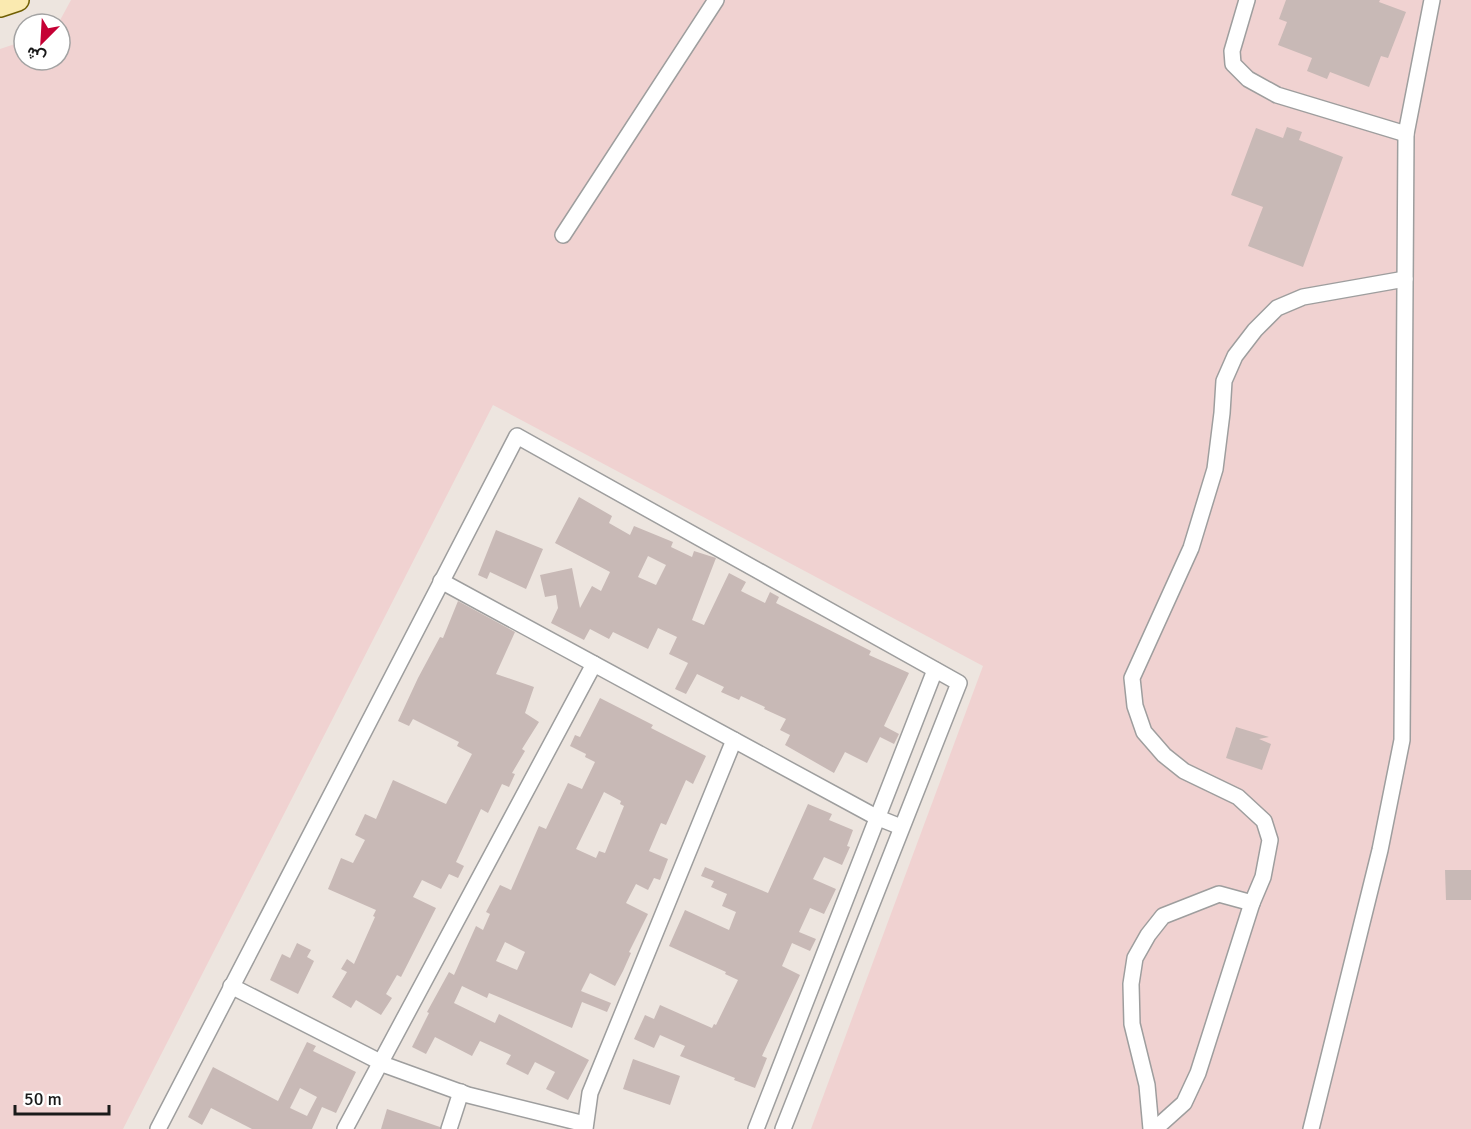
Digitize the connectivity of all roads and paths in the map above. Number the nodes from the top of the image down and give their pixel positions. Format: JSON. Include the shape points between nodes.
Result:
{"nodes":[{"id":1,"x":716,"y":0,"type":"edge"},
{"id":2,"x":1246,"y":0,"type":"edge"},
{"id":3,"x":1432,"y":0,"type":"edge"},
{"id":4,"x":1406,"y":134,"type":"junction"},
{"id":5,"x":563,"y":235,"type":"dead end"},
{"id":6,"x":1405,"y":279,"type":"junction"},
{"id":7,"x":441,"y":581,"type":"junction"},
{"id":8,"x":594,"y":664,"type":"junction"},
{"id":9,"x":935,"y":670,"type":"junction"},
{"id":10,"x":734,"y":740,"type":"junction"},
{"id":11,"x":876,"y":817,"type":"junction"},
{"id":12,"x":901,"y":827,"type":"junction"},
{"id":13,"x":1252,"y":903,"type":"junction"},
{"id":14,"x":231,"y":986,"type":"junction"},
{"id":15,"x":380,"y":1062,"type":"junction"},
{"id":16,"x":461,"y":1092,"type":"junction"},
{"id":17,"x":585,"y":1126,"type":"edge"},
{"id":18,"x":158,"y":1129,"type":"edge"},
{"id":19,"x":345,"y":1129,"type":"edge"},
{"id":20,"x":449,"y":1129,"type":"edge"},
{"id":21,"x":756,"y":1129,"type":"edge"},
{"id":22,"x":783,"y":1129,"type":"edge"},
{"id":23,"x":1153,"y":1129,"type":"edge"},
{"id":24,"x":1311,"y":1129,"type":"edge"}],
"edges":[{"from":1,"to":5,"type":"street"},
{"from":2,"to":4,"type":"street","via":[[1232,51],[1233,64],[1248,79],[1277,95]]},
{"from":3,"to":4,"type":"street"},
{"from":4,"to":6,"type":"street"},
{"from":6,"to":13,"type":"street","via":[[1303,297],[1277,308],[1235,356],[1224,381],[1215,469],[1191,548],[1132,678],[1135,706],[1144,732],[1164,754],[1184,771],[1238,797],[1264,821],[1270,840],[1263,877]]},
{"from":6,"to":24,"type":"street","via":[[1402,740],[1380,849]]},
{"from":7,"to":8,"type":"street"},
{"from":7,"to":9,"type":"street","via":[[517,436]]},
{"from":7,"to":14,"type":"street"},
{"from":8,"to":10,"type":"street"},
{"from":8,"to":15,"type":"street"},
{"from":9,"to":11,"type":"street"},
{"from":9,"to":12,"type":"street","via":[[959,683]]},
{"from":10,"to":11,"type":"street"},
{"from":10,"to":17,"type":"street","via":[[590,1093]]},
{"from":11,"to":12,"type":"street"},
{"from":11,"to":21,"type":"street"},
{"from":12,"to":22,"type":"street"},
{"from":13,"to":23,"type":"street","via":[[1198,1073],[1184,1103]]},
{"from":13,"to":23,"type":"street","via":[[1219,894],[1163,916],[1135,958],[1132,1024]]},
{"from":14,"to":15,"type":"street"},
{"from":14,"to":18,"type":"street"},
{"from":15,"to":16,"type":"street"},
{"from":15,"to":19,"type":"street"},
{"from":16,"to":17,"type":"street"},
{"from":16,"to":20,"type":"street"}]}
